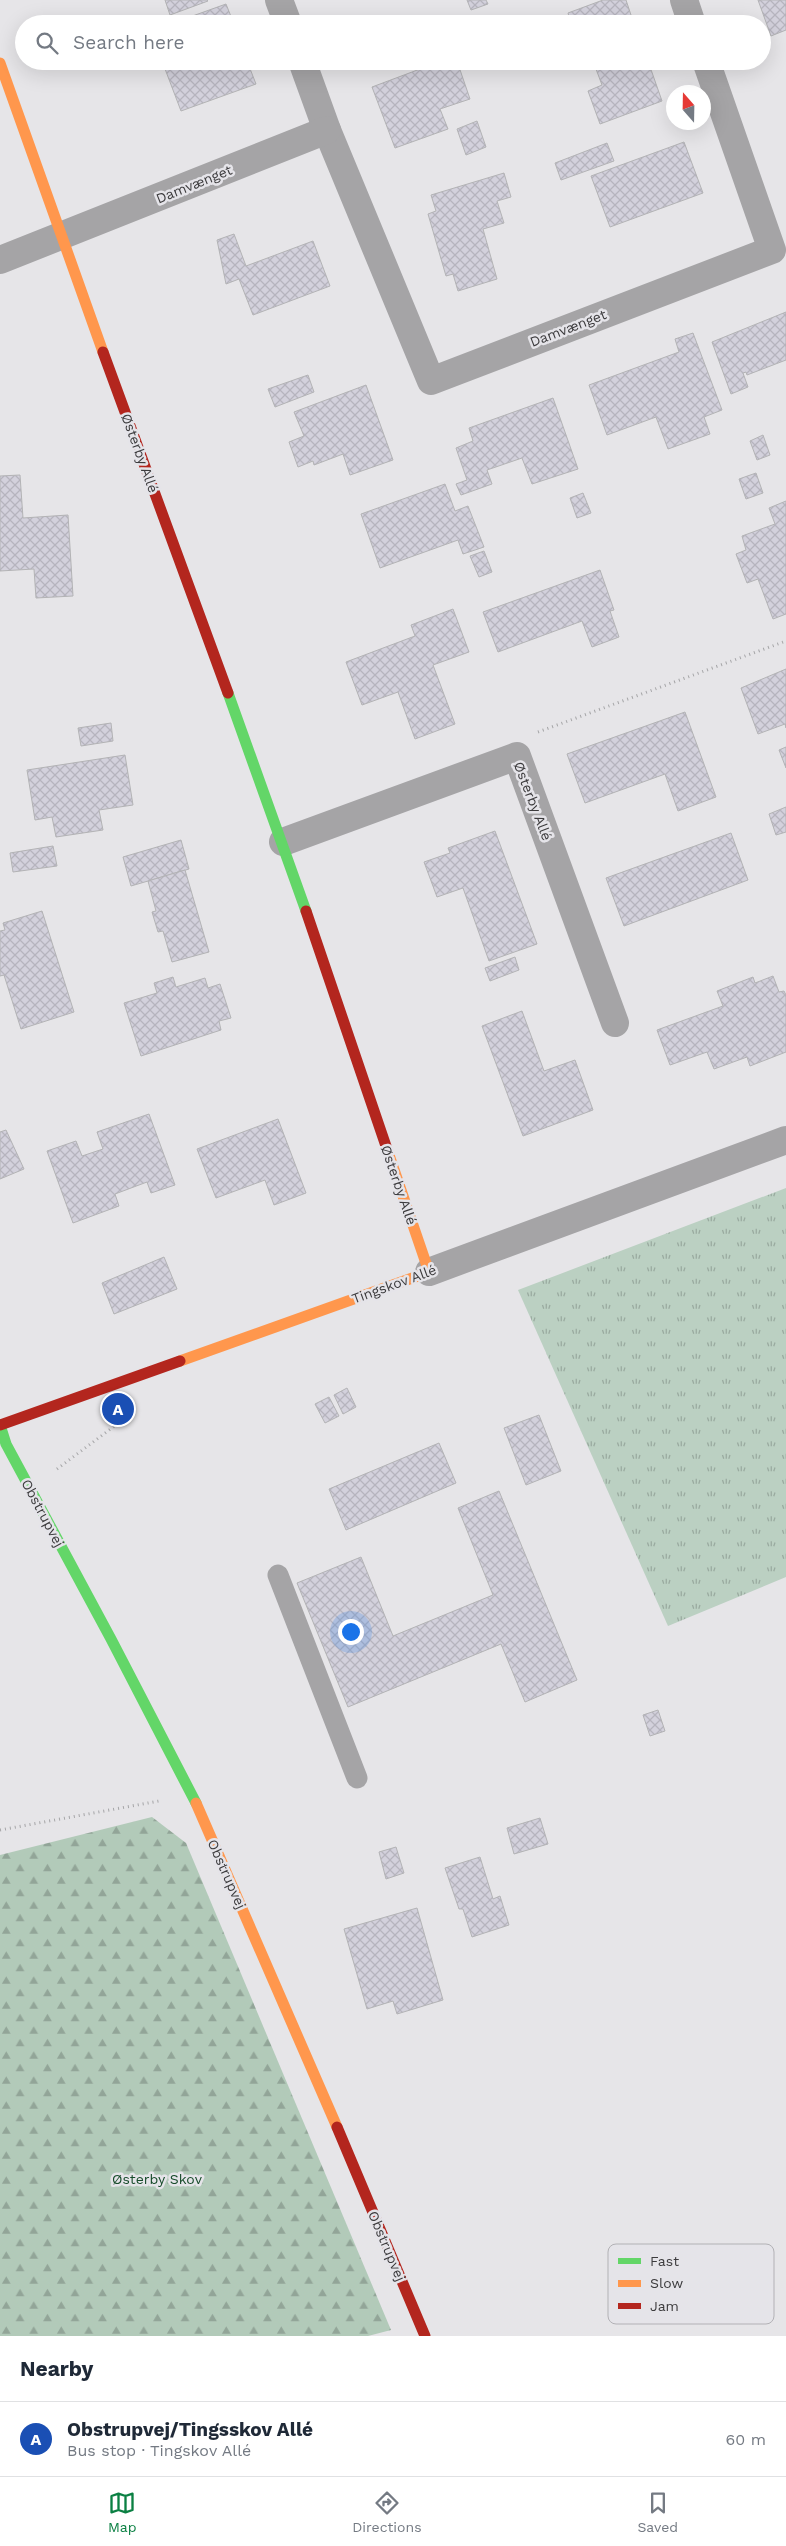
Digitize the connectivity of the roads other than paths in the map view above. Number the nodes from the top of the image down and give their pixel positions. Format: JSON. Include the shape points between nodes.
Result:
{"nodes":[{"id":1,"x":279,"y":0,"type":"edge"},
{"id":2,"x":684,"y":0,"type":"edge"},
{"id":3,"x":285,"y":15,"type":"edge"},
{"id":4,"x":689,"y":15,"type":"edge"},
{"id":5,"x":0,"y":63,"type":"edge"},
{"id":6,"x":305,"y":70,"type":"edge"},
{"id":7,"x":709,"y":70,"type":"edge"},
{"id":8,"x":327,"y":130,"type":"junction"},
{"id":9,"x":61,"y":238,"type":"junction"},
{"id":10,"x":0,"y":260,"type":"edge"},
{"id":11,"x":283,"y":842,"type":"junction"},
{"id":12,"x":615,"y":1023,"type":"dead end"},
{"id":13,"x":786,"y":1140,"type":"edge"},
{"id":14,"x":428,"y":1272,"type":"junction"},
{"id":15,"x":0,"y":1425,"type":"edge"},
{"id":16,"x":278,"y":1575,"type":"dead end"},
{"id":17,"x":357,"y":1778,"type":"dead end"},
{"id":18,"x":425,"y":2336,"type":"edge"}],
"edges":[{"from":1,"to":3,"type":"street"},
{"from":2,"to":4,"type":"street"},
{"from":5,"to":9,"type":"street","name":"Østerby Allé"},
{"from":6,"to":8,"type":"street","name":"Damvænget"},
{"from":7,"to":8,"type":"street","name":"Damvænget","via":[[772,250],[431,381]]},
{"from":8,"to":9,"type":"street","name":"Damvænget"},
{"from":9,"to":10,"type":"street","name":"Damvænget"},
{"from":9,"to":11,"type":"street","name":"Østerby Allé"},
{"from":11,"to":12,"type":"street","name":"Østerby Allé","via":[[517,756]]},
{"from":11,"to":14,"type":"street","name":"Østerby Allé"},
{"from":13,"to":14,"type":"street","name":"Tingskov Allé"},
{"from":14,"to":15,"type":"street","name":"Tingskov Allé"},
{"from":15,"to":18,"type":"street","name":"Obstrupvej","via":[[6,1444],[192,1795],[302,2043]]},
{"from":16,"to":17,"type":"lane"}]}
